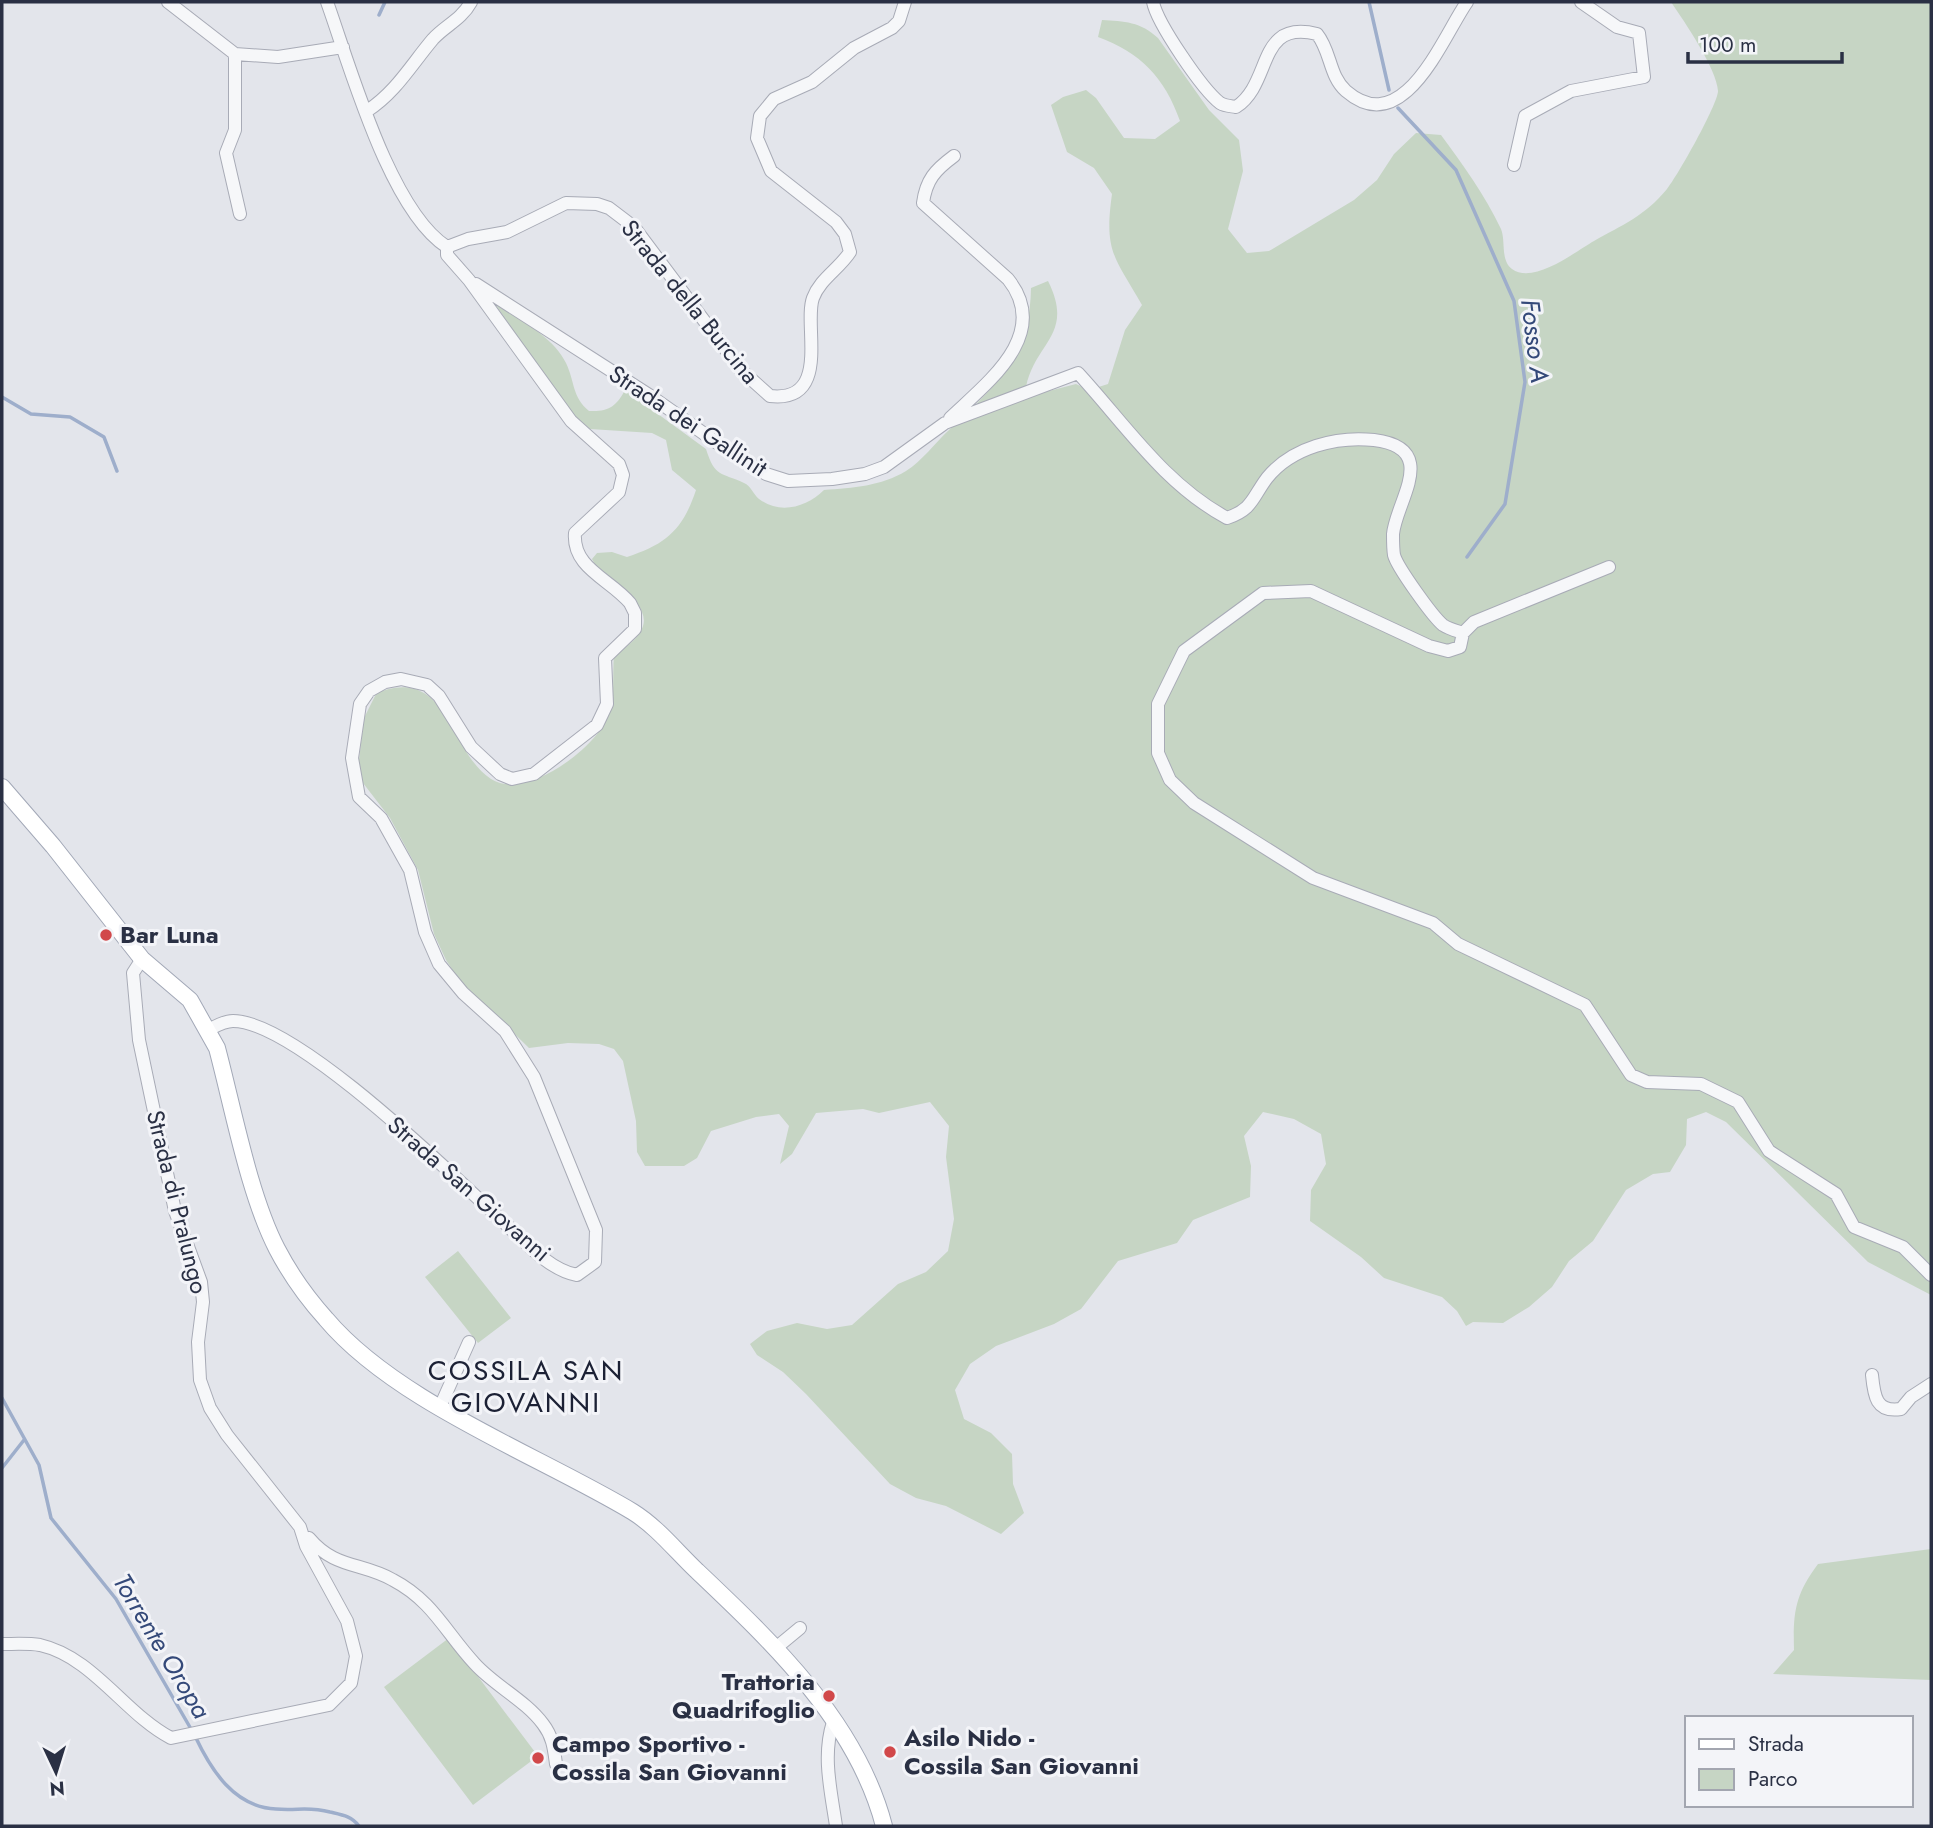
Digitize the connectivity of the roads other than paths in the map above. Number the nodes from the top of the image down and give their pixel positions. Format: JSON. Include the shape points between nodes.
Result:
{"nodes":[{"id":1,"x":168,"y":2,"type":"edge"},
{"id":2,"x":327,"y":2,"type":"edge"},
{"id":3,"x":471,"y":2,"type":"edge"},
{"id":4,"x":905,"y":2,"type":"edge"},
{"id":5,"x":1153,"y":2,"type":"edge"},
{"id":6,"x":1467,"y":2,"type":"edge"},
{"id":7,"x":1581,"y":2,"type":"edge"},
{"id":8,"x":343,"y":47,"type":"junction"},
{"id":9,"x":235,"y":54,"type":"junction"},
{"id":10,"x":367,"y":111,"type":"junction"},
{"id":11,"x":954,"y":156,"type":"dead end"},
{"id":12,"x":1514,"y":165,"type":"dead end"},
{"id":13,"x":240,"y":214,"type":"dead end"},
{"id":14,"x":447,"y":247,"type":"junction"},
{"id":15,"x":469,"y":280,"type":"junction"},
{"id":16,"x":945,"y":424,"type":"junction"},
{"id":17,"x":1609,"y":567,"type":"dead end"},
{"id":18,"x":1463,"y":633,"type":"junction"},
{"id":19,"x":2,"y":787,"type":"edge"},
{"id":20,"x":142,"y":959,"type":"junction"},
{"id":21,"x":208,"y":1030,"type":"junction"},
{"id":22,"x":1931,"y":1275,"type":"edge"},
{"id":23,"x":469,"y":1342,"type":"dead end"},
{"id":24,"x":1872,"y":1375,"type":"dead end"},
{"id":25,"x":1931,"y":1384,"type":"edge"},
{"id":26,"x":440,"y":1407,"type":"junction"},
{"id":27,"x":300,"y":1527,"type":"junction"},
{"id":28,"x":800,"y":1628,"type":"dead end"},
{"id":29,"x":2,"y":1644,"type":"edge"},
{"id":30,"x":777,"y":1647,"type":"junction"},
{"id":31,"x":833,"y":1722,"type":"junction"},
{"id":32,"x":556,"y":1764,"type":"dead end"},
{"id":33,"x":836,"y":1826,"type":"edge"},
{"id":34,"x":884,"y":1826,"type":"edge"}],
"edges":[{"from":1,"to":9,"type":"street"},
{"from":2,"to":8,"type":"street","name":"Strada San Giovanni"},
{"from":3,"to":10,"type":"street","via":[[456,22],[435,36],[394,91]]},
{"from":4,"to":14,"type":"street","name":"Strada della Burcina","via":[[892,28],[854,48],[812,82],[774,99],[760,116],[757,138],[771,171],[836,222],[849,252],[811,301],[813,349],[804,384],[793,394],[770,396],[741,370],[634,227],[609,208],[566,203],[507,232]]},
{"from":5,"to":6,"type":"street","via":[[1173,42],[1213,95],[1222,104],[1236,107],[1257,82],[1273,43],[1293,32],[1317,34],[1348,93],[1373,103],[1399,97],[1430,65]]},
{"from":7,"to":12,"type":"street","via":[[1617,27],[1639,33],[1644,77],[1571,90],[1525,116]]},
{"from":8,"to":9,"type":"street","via":[[278,57]]},
{"from":8,"to":10,"type":"street","name":"Strada San Giovanni"},
{"from":9,"to":13,"type":"street","via":[[235,130],[226,153]]},
{"from":10,"to":14,"type":"street","name":"Strada San Giovanni","via":[[404,195],[424,228]]},
{"from":11,"to":16,"type":"street","via":[[925,184],[923,203],[1009,279],[1024,307],[1025,326],[1011,353]]},
{"from":14,"to":15,"type":"street","name":"Strada San Giovanni","via":[[447,255]]},
{"from":15,"to":16,"type":"street","name":"Strada dei Gallinit","via":[[740,459],[777,478],[832,480],[865,474],[884,467]]},
{"from":15,"to":21,"type":"street","name":"Strada San Giovanni","via":[[571,421],[619,464],[623,475],[619,492],[575,533],[574,544],[577,557],[630,603],[635,629],[605,658],[607,704],[597,725],[534,774],[512,779],[500,774],[471,747],[439,696],[427,685],[401,679],[369,691],[360,704],[352,774],[359,797],[381,818],[410,870],[425,932],[439,964],[505,1031],[534,1077],[596,1230],[595,1262],[578,1275],[543,1257],[310,1054],[233,1021]]},
{"from":16,"to":18,"type":"street","name":"Strada dei Gallinit","via":[[1078,373],[1145,454],[1227,518],[1243,512],[1269,476],[1316,444],[1357,438],[1385,442],[1399,449],[1409,462],[1412,481],[1393,532],[1395,557],[1433,615],[1445,627]]},
{"from":17,"to":18,"type":"street","via":[[1474,622]]},
{"from":18,"to":22,"type":"street","via":[[1460,647],[1448,651],[1311,591],[1263,593],[1184,651],[1158,704],[1158,753],[1170,780],[1194,803],[1313,878],[1433,923],[1458,944],[1585,1005],[1631,1075],[1647,1082],[1701,1084],[1738,1102],[1769,1151],[1836,1194],[1854,1227],[1903,1247]]},
{"from":19,"to":20,"type":"main road"},
{"from":20,"to":21,"type":"main road","via":[[190,1000]]},
{"from":20,"to":27,"type":"street","name":"Strada di Pralungo","via":[[133,973],[139,1040],[175,1211],[201,1282],[200,1380],[210,1408],[228,1435]]},
{"from":21,"to":26,"type":"main road","via":[[277,1248],[326,1320],[373,1364]]},
{"from":23,"to":26,"type":"street"},
{"from":24,"to":25,"type":"street","via":[[1878,1404],[1891,1410],[1901,1409]]},
{"from":26,"to":30,"type":"main road","via":[[636,1514]]},
{"from":27,"to":29,"type":"street","name":"Strada di Pralungo","via":[[347,1621],[356,1656],[351,1684],[329,1705],[171,1738],[153,1729],[68,1656],[40,1646]]},
{"from":27,"to":32,"type":"street","via":[[320,1552],[345,1565],[391,1578],[423,1598],[475,1664],[542,1722],[553,1740]]},
{"from":28,"to":30,"type":"street"},
{"from":30,"to":31,"type":"main road"},
{"from":31,"to":33,"type":"street","via":[[828,1769]]},
{"from":31,"to":34,"type":"main road","via":[[863,1770]]}]}
